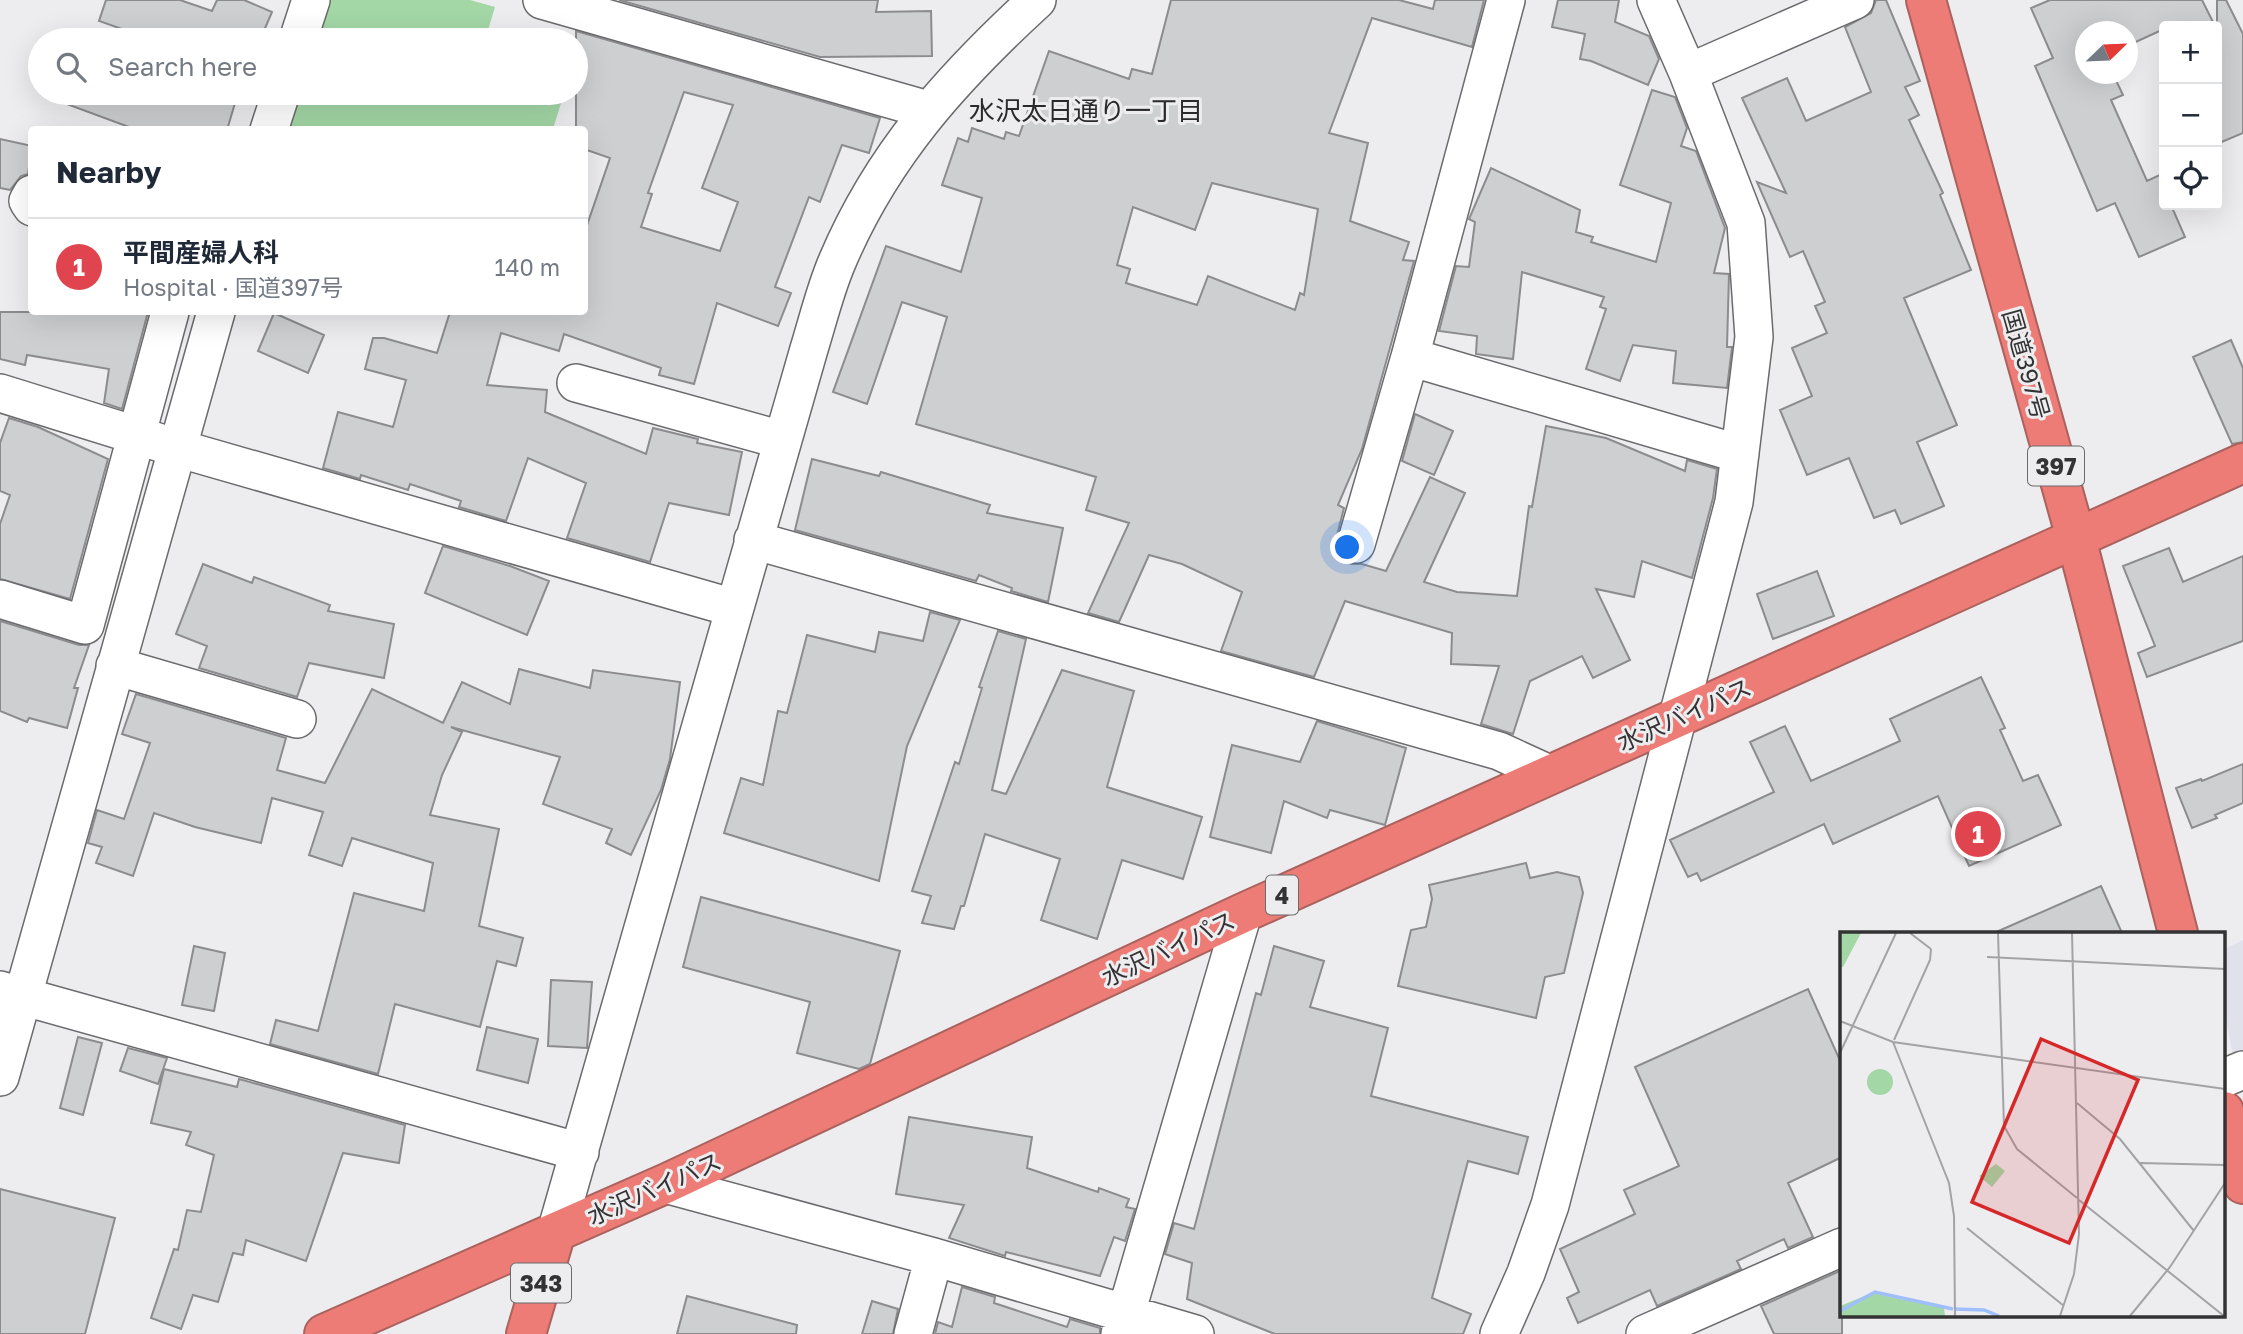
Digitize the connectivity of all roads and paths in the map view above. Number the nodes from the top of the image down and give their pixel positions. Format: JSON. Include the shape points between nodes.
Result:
{"nodes":[{"id":1,"x":311,"y":0,"type":"edge"},
{"id":2,"x":542,"y":0,"type":"edge"},
{"id":3,"x":1037,"y":0,"type":"edge"},
{"id":4,"x":1506,"y":0,"type":"edge"},
{"id":5,"x":1656,"y":0,"type":"edge"},
{"id":6,"x":1855,"y":0,"type":"edge"},
{"id":7,"x":1926,"y":0,"type":"edge"},
{"id":8,"x":302,"y":28,"type":"edge"},
{"id":9,"x":1688,"y":73,"type":"junction"},
{"id":10,"x":277,"y":105,"type":"edge"},
{"id":11,"x":928,"y":110,"type":"junction"},
{"id":12,"x":270,"y":126,"type":"edge"},
{"id":13,"x":169,"y":315,"type":"edge"},
{"id":14,"x":215,"y":315,"type":"edge"},
{"id":15,"x":1410,"y":357,"type":"junction"},
{"id":16,"x":576,"y":383,"type":"dead end"},
{"id":17,"x":0,"y":393,"type":"edge"},
{"id":18,"x":137,"y":435,"type":"junction"},
{"id":19,"x":782,"y":440,"type":"junction"},
{"id":20,"x":177,"y":448,"type":"junction"},
{"id":21,"x":1740,"y":454,"type":"junction"},
{"id":22,"x":2243,"y":463,"type":"edge"},
{"id":23,"x":2076,"y":538,"type":"junction"},
{"id":24,"x":753,"y":540,"type":"junction"},
{"id":25,"x":1356,"y":544,"type":"dead end"},
{"id":26,"x":0,"y":599,"type":"edge"},
{"id":27,"x":734,"y":608,"type":"junction"},
{"id":28,"x":116,"y":666,"type":"junction"},
{"id":29,"x":1677,"y":717,"type":"junction"},
{"id":30,"x":297,"y":719,"type":"dead end"},
{"id":31,"x":1549,"y":774,"type":"junction"},
{"id":32,"x":1243,"y":913,"type":"junction"},
{"id":33,"x":2178,"y":932,"type":"edge"},
{"id":34,"x":11,"y":993,"type":"edge"},
{"id":35,"x":2243,"y":1070,"type":"edge"},
{"id":36,"x":0,"y":1077,"type":"edge"},
{"id":37,"x":2226,"y":1077,"type":"edge"},
{"id":38,"x":2226,"y":1119,"type":"edge"},
{"id":39,"x":580,"y":1152,"type":"junction"},
{"id":40,"x":665,"y":1184,"type":"junction"},
{"id":41,"x":2243,"y":1184,"type":"edge"},
{"id":42,"x":555,"y":1232,"type":"junction"},
{"id":43,"x":1840,"y":1248,"type":"edge"},
{"id":44,"x":934,"y":1257,"type":"junction"},
{"id":45,"x":1123,"y":1324,"type":"edge"},
{"id":46,"x":324,"y":1334,"type":"edge"},
{"id":47,"x":526,"y":1334,"type":"edge"},
{"id":48,"x":913,"y":1334,"type":"edge"},
{"id":49,"x":1195,"y":1334,"type":"edge"},
{"id":50,"x":1499,"y":1334,"type":"edge"},
{"id":51,"x":1645,"y":1334,"type":"edge"}],
"edges":[{"from":1,"to":8,"type":"street"},
{"from":2,"to":11,"type":"street"},
{"from":3,"to":11,"type":"street"},
{"from":4,"to":15,"type":"street"},
{"from":5,"to":9,"type":"street"},
{"from":6,"to":9,"type":"street"},
{"from":7,"to":23,"type":"highway","name":"国道397号","number":"397"},
{"from":9,"to":21,"type":"street","via":[[1746,223],[1754,337]]},
{"from":10,"to":12,"type":"street"},
{"from":11,"to":19,"type":"street","via":[[877,181],[837,263]]},
{"from":13,"to":18,"type":"street"},
{"from":14,"to":20,"type":"street"},
{"from":15,"to":21,"type":"street"},
{"from":15,"to":25,"type":"street"},
{"from":16,"to":19,"type":"street"},
{"from":17,"to":18,"type":"street"},
{"from":18,"to":20,"type":"street"},
{"from":18,"to":26,"type":"street","via":[[85,625]]},
{"from":19,"to":24,"type":"street"},
{"from":20,"to":27,"type":"street"},
{"from":20,"to":28,"type":"street"},
{"from":21,"to":29,"type":"street","via":[[1734,502]]},
{"from":22,"to":23,"type":"highway","name":"水沢バイパス","number":"4"},
{"from":23,"to":29,"type":"highway","name":"水沢バイパス","number":"4"},
{"from":23,"to":33,"type":"highway","name":"国道397号","number":"397"},
{"from":24,"to":27,"type":"street"},
{"from":24,"to":31,"type":"street","via":[[1499,751]]},
{"from":27,"to":39,"type":"street"},
{"from":28,"to":30,"type":"street"},
{"from":28,"to":34,"type":"street"},
{"from":29,"to":31,"type":"highway","name":"水沢バイパス","number":"4"},
{"from":29,"to":50,"type":"street","via":[[1550,1205]]},
{"from":31,"to":32,"type":"highway","name":"水沢バイパス","number":"4"},
{"from":32,"to":40,"type":"highway","name":"水沢バイパス","number":"4"},
{"from":32,"to":45,"type":"street"},
{"from":34,"to":36,"type":"street"},
{"from":34,"to":39,"type":"street"},
{"from":35,"to":37,"type":"street"},
{"from":38,"to":41,"type":"highway"},
{"from":39,"to":42,"type":"street"},
{"from":40,"to":42,"type":"highway","name":"水沢バイパス","number":"4"},
{"from":40,"to":44,"type":"street"},
{"from":42,"to":46,"type":"highway","name":"水沢バイパス","number":"4"},
{"from":42,"to":47,"type":"highway","number":"343"},
{"from":43,"to":51,"type":"street"},
{"from":44,"to":45,"type":"street"},
{"from":44,"to":48,"type":"street"},
{"from":45,"to":49,"type":"street"}]}
